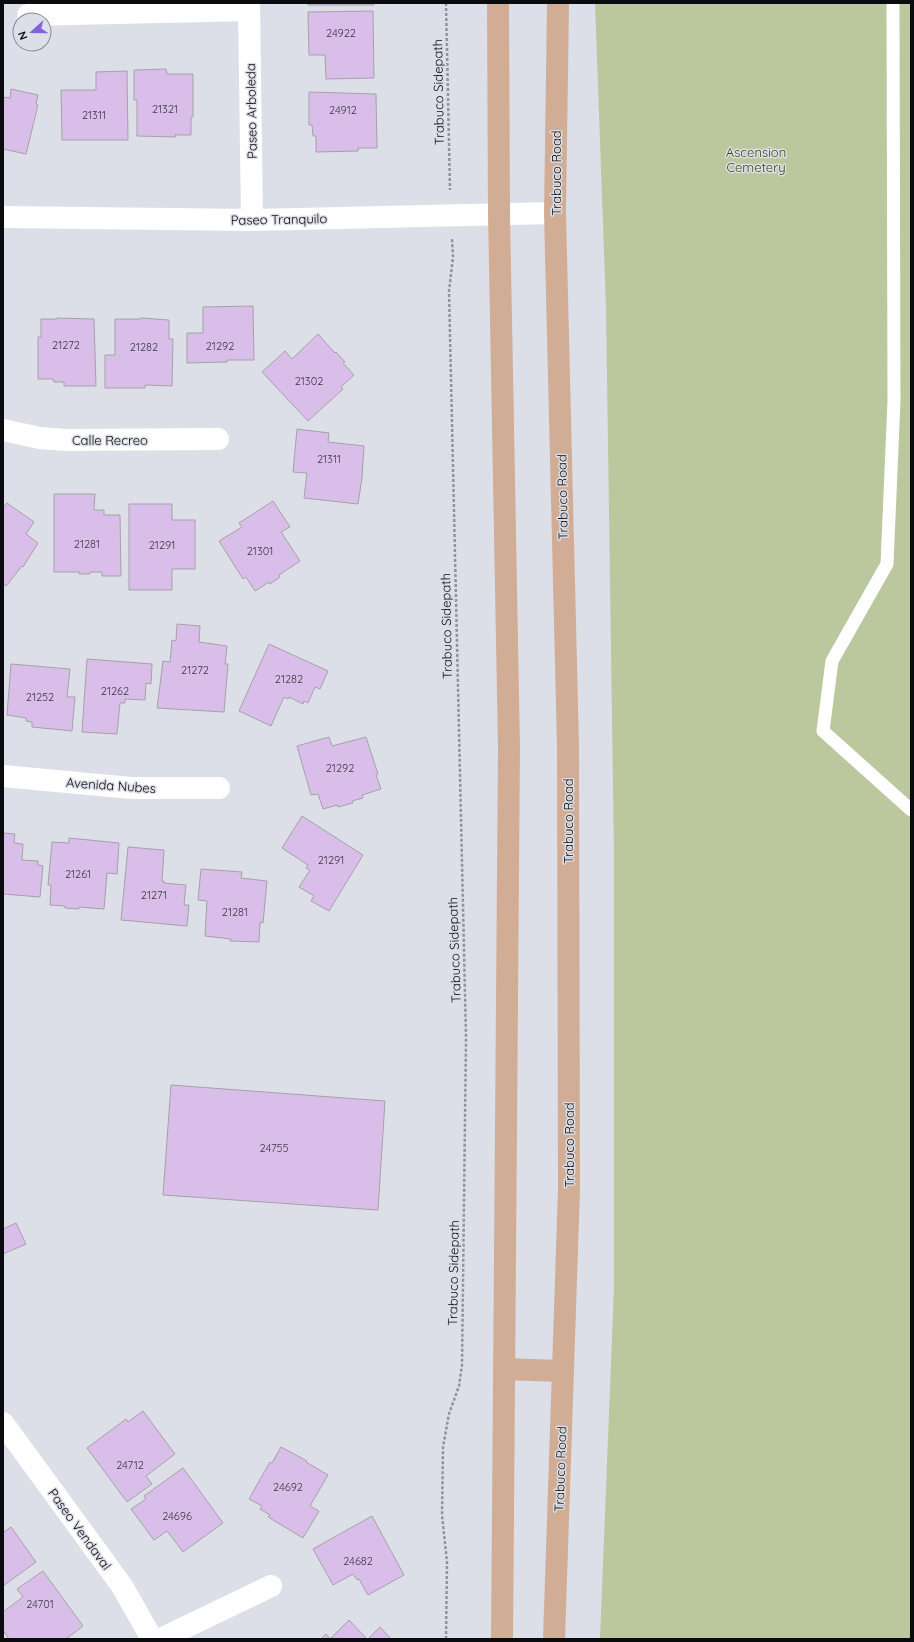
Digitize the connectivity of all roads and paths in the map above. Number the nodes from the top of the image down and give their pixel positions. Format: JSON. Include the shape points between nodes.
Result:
{"nodes":[{"id":1,"x":446,"y":3,"type":"edge"},
{"id":2,"x":498,"y":3,"type":"edge"},
{"id":3,"x":558,"y":3,"type":"edge"},
{"id":4,"x":893,"y":3,"type":"edge"},
{"id":5,"x":249,"y":6,"type":"edge"},
{"id":6,"x":52,"y":14,"type":"edge"},
{"id":7,"x":450,"y":180,"type":"dead end"},
{"id":8,"x":499,"y":213,"type":"junction"},
{"id":9,"x":555,"y":213,"type":"junction"},
{"id":10,"x":3,"y":217,"type":"edge"},
{"id":11,"x":252,"y":220,"type":"junction"},
{"id":12,"x":453,"y":257,"type":"dead end"},
{"id":13,"x":3,"y":430,"type":"edge"},
{"id":14,"x":218,"y":439,"type":"dead end"},
{"id":15,"x":3,"y":776,"type":"edge"},
{"id":16,"x":219,"y":788,"type":"dead end"},
{"id":17,"x":911,"y":810,"type":"edge"},
{"id":18,"x":504,"y":1369,"type":"junction"},
{"id":19,"x":563,"y":1371,"type":"junction"},
{"id":20,"x":3,"y":1423,"type":"edge"},
{"id":21,"x":271,"y":1586,"type":"dead end"},
{"id":22,"x":152,"y":1639,"type":"edge"},
{"id":23,"x":161,"y":1639,"type":"edge"},
{"id":24,"x":446,"y":1639,"type":"edge"},
{"id":25,"x":502,"y":1639,"type":"edge"},
{"id":26,"x":554,"y":1639,"type":"edge"}],
"edges":[{"from":1,"to":7,"type":"path","name":"Trabuco Sidepath"},
{"from":2,"to":8,"type":"main road"},
{"from":3,"to":9,"type":"main road","name":"Trabuco Road"},
{"from":4,"to":17,"type":"lane","via":[[894,401],[887,564],[832,661],[823,731]]},
{"from":5,"to":6,"type":"street"},
{"from":5,"to":11,"type":"street","name":"Paseo Arboleda"},
{"from":8,"to":9,"type":"street","name":"Paseo Tranquilo"},
{"from":8,"to":11,"type":"street","name":"Paseo Tranquilo"},
{"from":8,"to":18,"type":"main road","via":[[509,746]]},
{"from":9,"to":19,"type":"main road","name":"Trabuco Road","via":[[568,754],[569,1189]]},
{"from":10,"to":11,"type":"street","name":"Paseo Tranquilo"},
{"from":12,"to":24,"type":"path","name":"Trabuco Sidepath","via":[[449,291],[466,1087],[462,1365],[443,1448],[442,1515],[448,1562]]},
{"from":13,"to":14,"type":"street","name":"Calle Recreo","via":[[40,438],[67,440]]},
{"from":15,"to":16,"type":"street","name":"Avenida Nubes","via":[[131,788]]},
{"from":18,"to":19,"type":"main road"},
{"from":18,"to":25,"type":"main road"},
{"from":19,"to":26,"type":"main road","name":"Trabuco Road"},
{"from":20,"to":22,"type":"street","name":"Paseo Vendaval","via":[[122,1586]]},
{"from":21,"to":23,"type":"street"}]}
